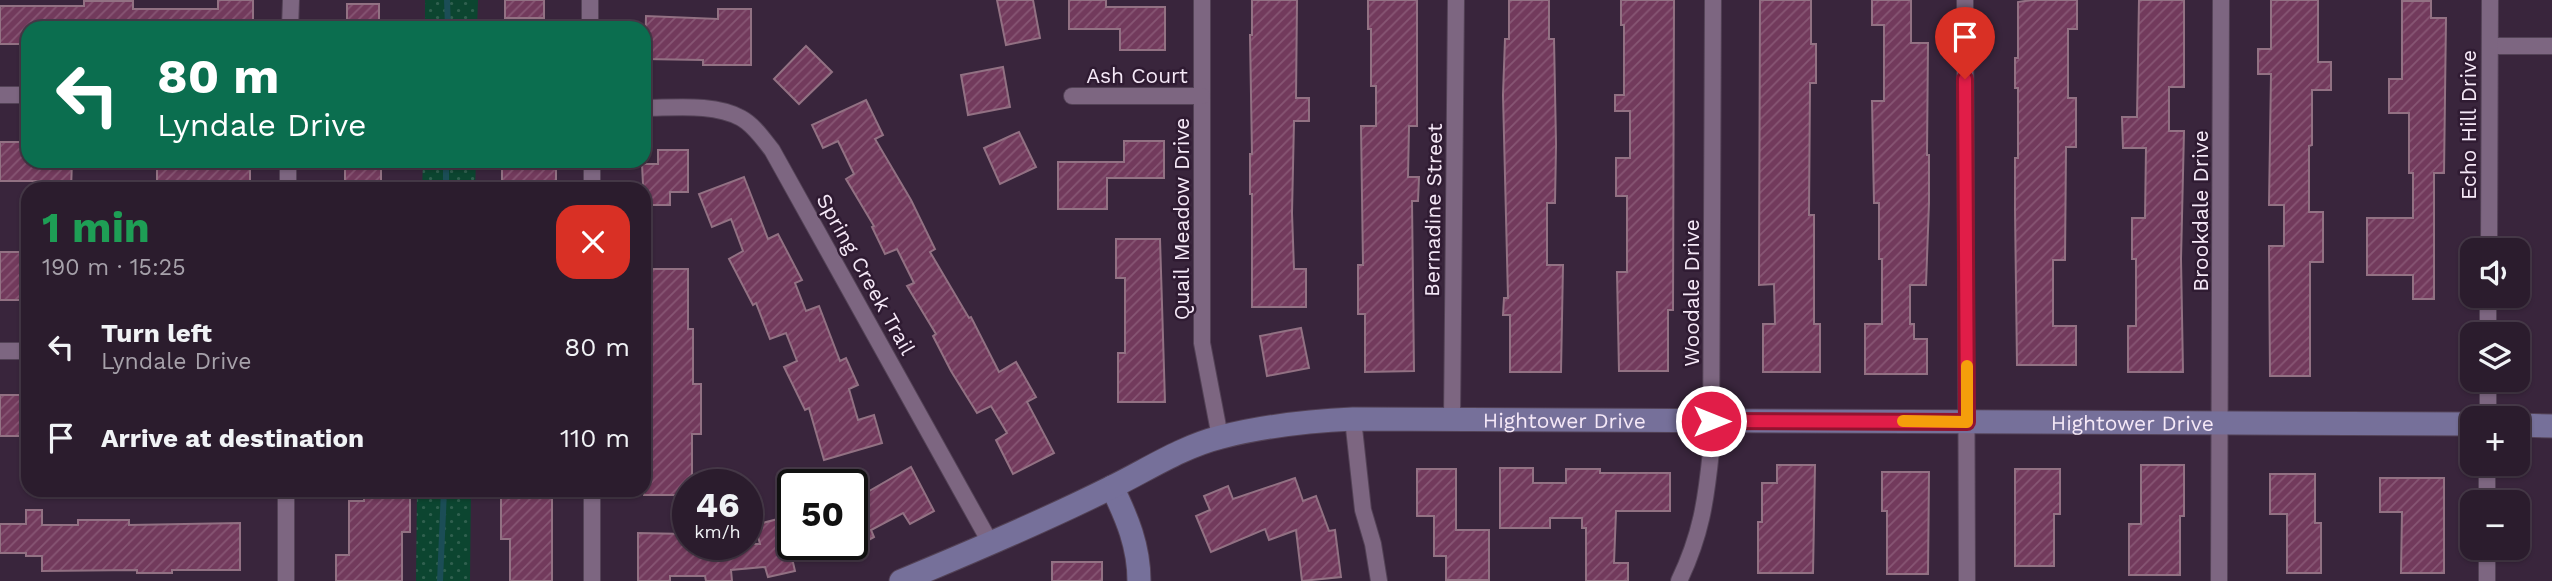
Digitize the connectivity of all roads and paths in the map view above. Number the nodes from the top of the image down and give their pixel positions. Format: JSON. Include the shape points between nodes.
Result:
{"nodes":[{"id":1,"x":291,"y":0,"type":"edge"},
{"id":2,"x":590,"y":0,"type":"edge"},
{"id":3,"x":1202,"y":0,"type":"edge"},
{"id":4,"x":1456,"y":0,"type":"edge"},
{"id":5,"x":1713,"y":0,"type":"edge"},
{"id":6,"x":1965,"y":0,"type":"edge"},
{"id":7,"x":2221,"y":0,"type":"edge"},
{"id":8,"x":2490,"y":0,"type":"edge"},
{"id":9,"x":290,"y":21,"type":"edge"},
{"id":10,"x":590,"y":21,"type":"edge"},
{"id":11,"x":2490,"y":46,"type":"junction"},
{"id":12,"x":2552,"y":46,"type":"edge"},
{"id":13,"x":0,"y":95,"type":"edge"},
{"id":14,"x":21,"y":95,"type":"edge"},
{"id":15,"x":1072,"y":96,"type":"dead end"},
{"id":16,"x":1202,"y":96,"type":"junction"},
{"id":17,"x":651,"y":107,"type":"edge"},
{"id":18,"x":2489,"y":238,"type":"edge"},
{"id":19,"x":0,"y":351,"type":"edge"},
{"id":20,"x":21,"y":351,"type":"edge"},
{"id":21,"x":1353,"y":419,"type":"junction"},
{"id":22,"x":1452,"y":420,"type":"junction"},
{"id":23,"x":1711,"y":421,"type":"junction"},
{"id":24,"x":1967,"y":422,"type":"junction"},
{"id":25,"x":2220,"y":423,"type":"junction"},
{"id":26,"x":2460,"y":424,"type":"edge"},
{"id":27,"x":2530,"y":425,"type":"edge"},
{"id":28,"x":2552,"y":426,"type":"edge"},
{"id":29,"x":1220,"y":437,"type":"junction"},
{"id":30,"x":1112,"y":487,"type":"junction"},
{"id":31,"x":286,"y":497,"type":"edge"},
{"id":32,"x":592,"y":497,"type":"edge"},
{"id":33,"x":991,"y":544,"type":"junction"},
{"id":34,"x":2487,"y":560,"type":"edge"},
{"id":35,"x":286,"y":581,"type":"edge"},
{"id":36,"x":592,"y":581,"type":"edge"},
{"id":37,"x":901,"y":581,"type":"edge"},
{"id":38,"x":1139,"y":581,"type":"edge"},
{"id":39,"x":1379,"y":581,"type":"edge"},
{"id":40,"x":1679,"y":581,"type":"edge"},
{"id":41,"x":1967,"y":581,"type":"edge"},
{"id":42,"x":2219,"y":581,"type":"edge"},
{"id":43,"x":2487,"y":581,"type":"edge"}],
"edges":[{"from":1,"to":9,"type":"street"},
{"from":2,"to":10,"type":"street"},
{"from":3,"to":16,"type":"street","name":"Quail Meadow Drive"},
{"from":4,"to":22,"type":"street","name":"Bernadine Street"},
{"from":5,"to":23,"type":"street","name":"Woodale Drive"},
{"from":6,"to":24,"type":"street"},
{"from":7,"to":25,"type":"street","name":"Brookdale Drive"},
{"from":8,"to":11,"type":"street","name":"Echo Hill Drive"},
{"from":11,"to":12,"type":"street"},
{"from":11,"to":18,"type":"street","name":"Echo Hill Drive"},
{"from":13,"to":14,"type":"street"},
{"from":15,"to":16,"type":"street","name":"Ash Court"},
{"from":16,"to":29,"type":"street","name":"Quail Meadow Drive","via":[[1202,343]]},
{"from":17,"to":33,"type":"street","name":"Spring Creek Trail","via":[[722,111],[742,119],[772,150]]},
{"from":19,"to":20,"type":"street"},
{"from":21,"to":22,"type":"main road","name":"Hightower Drive"},
{"from":21,"to":29,"type":"main road","name":"Hightower Drive","via":[[1308,421]]},
{"from":21,"to":39,"type":"street","via":[[1363,510]]},
{"from":22,"to":23,"type":"main road","name":"Hightower Drive"},
{"from":23,"to":24,"type":"main road","name":"Hightower Drive"},
{"from":23,"to":40,"type":"street","name":"Woodale Drive","via":[[1706,498],[1694,549]]},
{"from":24,"to":25,"type":"main road","name":"Hightower Drive"},
{"from":24,"to":41,"type":"street"},
{"from":25,"to":26,"type":"main road","name":"Hightower Drive"},
{"from":25,"to":42,"type":"street","name":"Brookdale Drive"},
{"from":27,"to":28,"type":"main road"},
{"from":29,"to":30,"type":"main road","name":"Hightower Drive","via":[[1160,460]]},
{"from":30,"to":33,"type":"main road","name":"Hightower Drive"},
{"from":30,"to":38,"type":"main road","via":[[1136,545]]},
{"from":31,"to":35,"type":"street"},
{"from":32,"to":36,"type":"street"},
{"from":33,"to":37,"type":"main road","name":"Hightower Drive"},
{"from":34,"to":43,"type":"street"}]}
